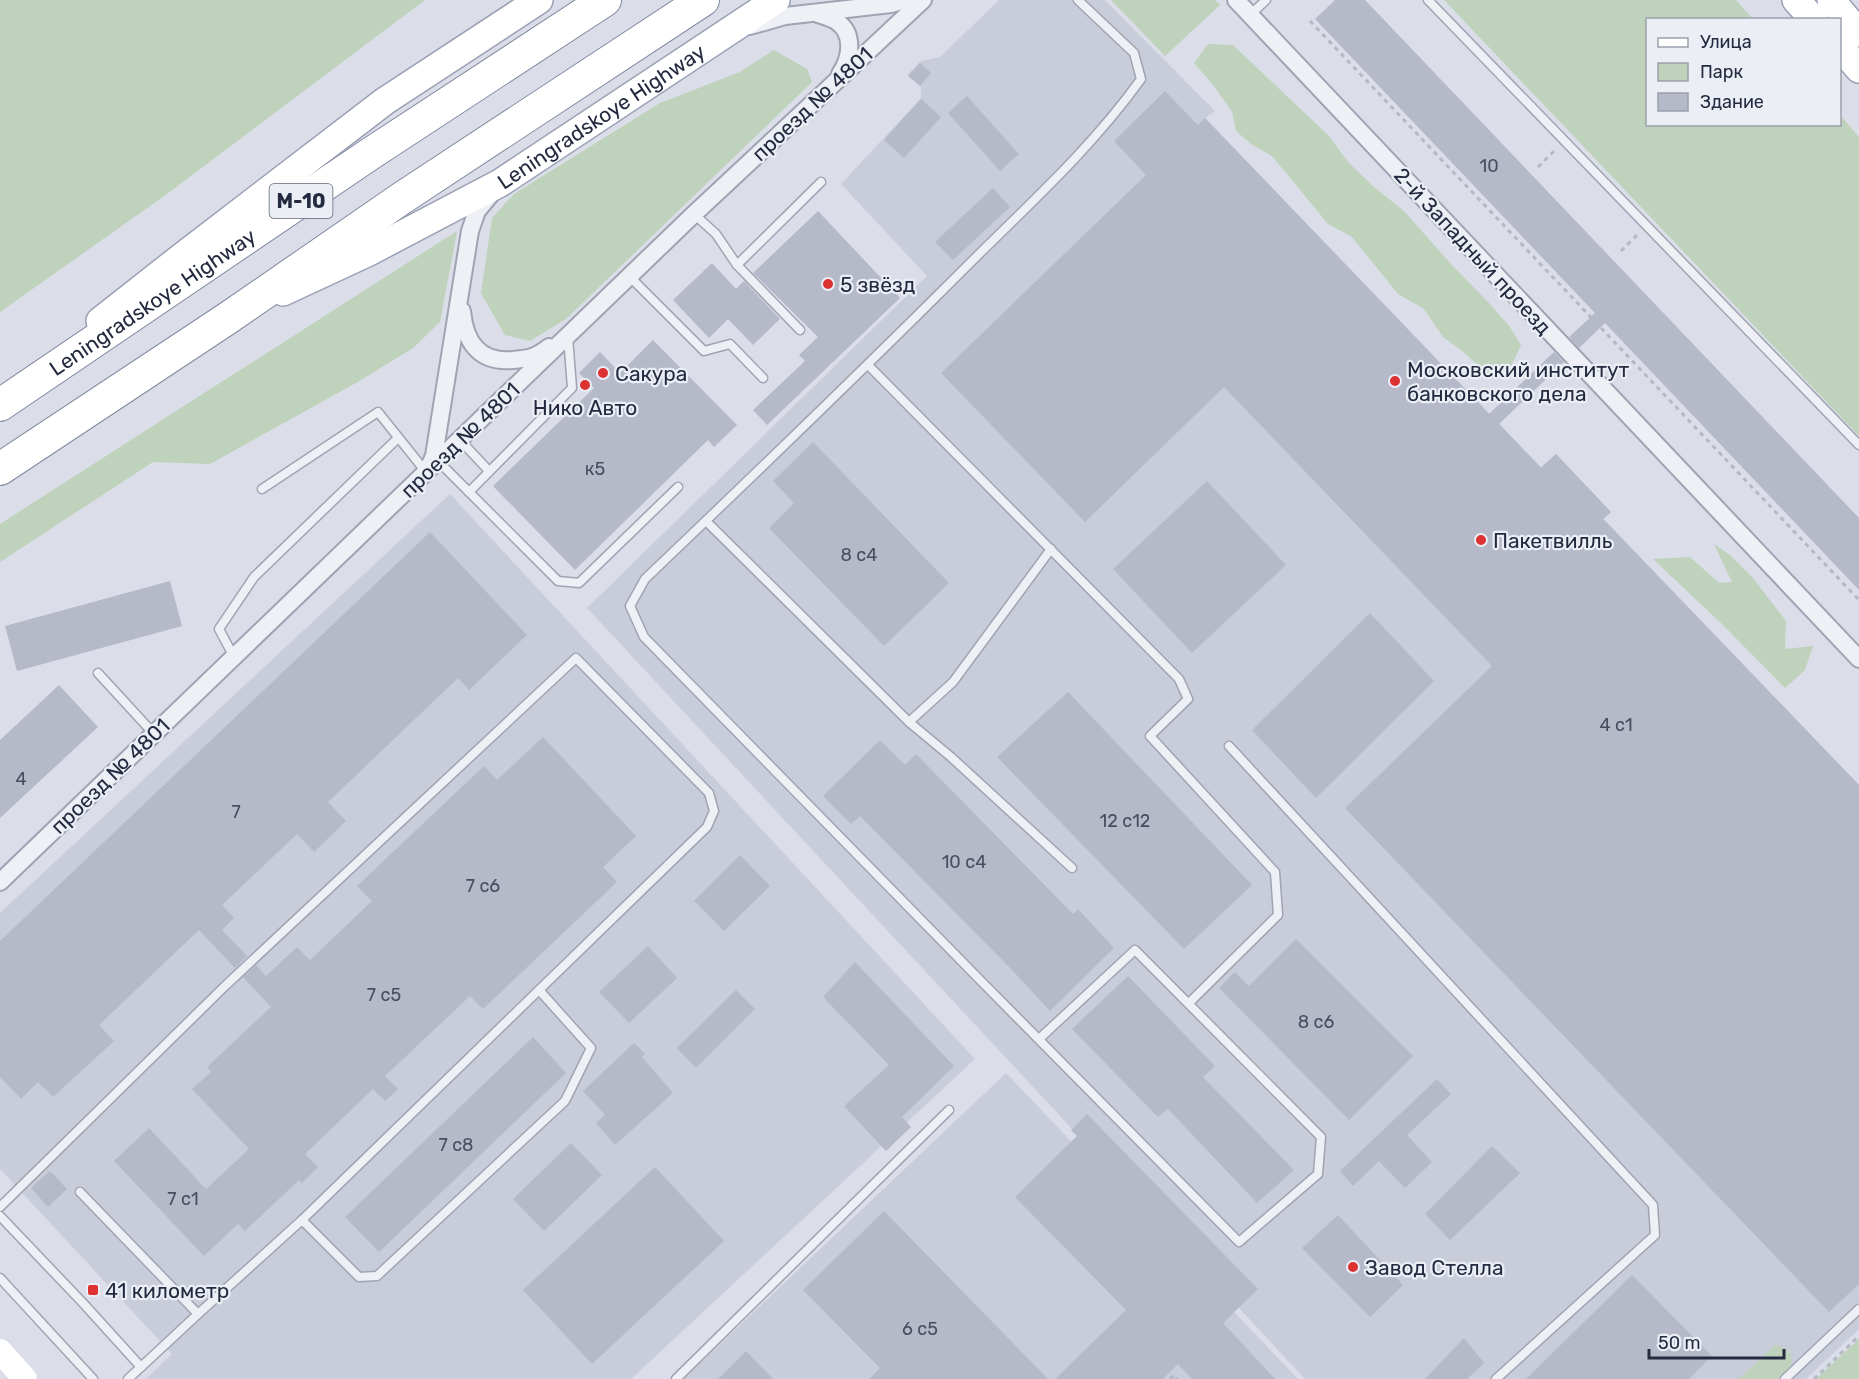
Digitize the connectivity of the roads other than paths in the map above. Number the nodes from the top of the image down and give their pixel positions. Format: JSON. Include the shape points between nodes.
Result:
{"nodes":[{"id":1,"x":540,"y":0,"type":"edge"},
{"id":2,"x":605,"y":0,"type":"edge"},
{"id":3,"x":703,"y":0,"type":"edge"},
{"id":4,"x":776,"y":0,"type":"edge"},
{"id":5,"x":905,"y":0,"type":"edge"},
{"id":6,"x":923,"y":0,"type":"edge"},
{"id":7,"x":1078,"y":0,"type":"edge"},
{"id":8,"x":1236,"y":0,"type":"edge"},
{"id":9,"x":1266,"y":0,"type":"edge"},
{"id":10,"x":1428,"y":0,"type":"edge"},
{"id":11,"x":1796,"y":0,"type":"edge"},
{"id":12,"x":1831,"y":0,"type":"edge"},
{"id":13,"x":814,"y":13,"type":"junction"},
{"id":14,"x":1250,"y":15,"type":"junction"},
{"id":15,"x":1812,"y":18,"type":"edge"},
{"id":16,"x":726,"y":33,"type":"junction"},
{"id":17,"x":1859,"y":33,"type":"edge"},
{"id":18,"x":1841,"y":49,"type":"edge"},
{"id":19,"x":1859,"y":69,"type":"edge"},
{"id":20,"x":832,"y":87,"type":"junction"},
{"id":21,"x":821,"y":182,"type":"dead end"},
{"id":22,"x":500,"y":183,"type":"junction"},
{"id":23,"x":694,"y":214,"type":"junction"},
{"id":24,"x":737,"y":265,"type":"junction"},
{"id":25,"x":630,"y":277,"type":"junction"},
{"id":26,"x":461,"y":294,"type":"junction"},
{"id":27,"x":228,"y":318,"type":"junction"},
{"id":28,"x":800,"y":330,"type":"dead end"},
{"id":29,"x":568,"y":337,"type":"junction"},
{"id":30,"x":868,"y":364,"type":"junction"},
{"id":31,"x":763,"y":378,"type":"dead end"},
{"id":32,"x":0,"y":403,"type":"edge"},
{"id":33,"x":398,"y":438,"type":"junction"},
{"id":34,"x":460,"y":440,"type":"junction"},
{"id":35,"x":1859,"y":445,"type":"edge"},
{"id":36,"x":432,"y":467,"type":"junction"},
{"id":37,"x":0,"y":469,"type":"edge"},
{"id":38,"x":489,"y":471,"type":"junction"},
{"id":39,"x":678,"y":487,"type":"dead end"},
{"id":40,"x":262,"y":489,"type":"dead end"},
{"id":41,"x":469,"y":492,"type":"junction"},
{"id":42,"x":706,"y":521,"type":"junction"},
{"id":43,"x":1051,"y":549,"type":"junction"},
{"id":44,"x":234,"y":657,"type":"junction"},
{"id":45,"x":1859,"y":659,"type":"edge"},
{"id":46,"x":98,"y":674,"type":"dead end"},
{"id":47,"x":909,"y":722,"type":"junction"},
{"id":48,"x":154,"y":734,"type":"junction"},
{"id":49,"x":1229,"y":746,"type":"dead end"},
{"id":50,"x":1072,"y":868,"type":"dead end"},
{"id":51,"x":3,"y":874,"type":"edge"},
{"id":52,"x":539,"y":990,"type":"junction"},
{"id":53,"x":1189,"y":1003,"type":"junction"},
{"id":54,"x":1039,"y":1039,"type":"junction"},
{"id":55,"x":949,"y":1110,"type":"dead end"},
{"id":56,"x":80,"y":1192,"type":"dead end"},
{"id":57,"x":0,"y":1207,"type":"edge"},
{"id":58,"x":0,"y":1216,"type":"edge"},
{"id":59,"x":302,"y":1220,"type":"junction"},
{"id":60,"x":0,"y":1278,"type":"edge"},
{"id":61,"x":1859,"y":1309,"type":"edge"},
{"id":62,"x":198,"y":1314,"type":"junction"},
{"id":63,"x":0,"y":1351,"type":"edge"},
{"id":64,"x":141,"y":1367,"type":"junction"},
{"id":65,"x":25,"y":1379,"type":"edge"},
{"id":66,"x":93,"y":1379,"type":"edge"},
{"id":67,"x":128,"y":1379,"type":"edge"},
{"id":68,"x":676,"y":1379,"type":"edge"},
{"id":69,"x":1496,"y":1379,"type":"edge"},
{"id":70,"x":1785,"y":1379,"type":"edge"}],
"edges":[{"from":1,"to":32,"type":"main road","name":"Leningradskoye Highway","via":[[385,101]]},
{"from":2,"to":32,"type":"highway","name":"Leningradskoye Highway","number":"М-10"},
{"from":3,"to":27,"type":"highway","name":"Leningradskoye Highway","number":"М-10"},
{"from":4,"to":16,"type":"main road","name":"Leningradskoye Highway","number":"М-10"},
{"from":5,"to":13,"type":"street"},
{"from":6,"to":20,"type":"street","name":"проезд № 4801"},
{"from":7,"to":30,"type":"lane","via":[[1134,52],[1141,79],[1073,160]]},
{"from":8,"to":14,"type":"street","name":"2-й Западный проезд"},
{"from":9,"to":14,"type":"lane"},
{"from":10,"to":35,"type":"lane"},
{"from":11,"to":15,"type":"main road"},
{"from":12,"to":17,"type":"main road"},
{"from":13,"to":16,"type":"street","via":[[785,16]]},
{"from":13,"to":20,"type":"street","via":[[836,20],[849,41],[845,67]]},
{"from":14,"to":45,"type":"street","name":"2-й Западный проезд"},
{"from":16,"to":22,"type":"main road","name":"Leningradskoye Highway","number":"М-10"},
{"from":18,"to":19,"type":"main road"},
{"from":20,"to":23,"type":"street","name":"проезд № 4801"},
{"from":21,"to":24,"type":"lane"},
{"from":22,"to":26,"type":"street","via":[[477,211],[470,231]]},
{"from":22,"to":27,"type":"main road","name":"Leningradskoye Highway","number":"М-10","via":[[367,253]]},
{"from":23,"to":24,"type":"lane","via":[[716,234]]},
{"from":23,"to":25,"type":"street","name":"проезд № 4801"},
{"from":24,"to":28,"type":"lane"},
{"from":25,"to":29,"type":"street","name":"проезд № 4801"},
{"from":25,"to":31,"type":"lane","via":[[704,351],[730,344]]},
{"from":26,"to":29,"type":"street","via":[[464,326],[472,345],[484,356],[500,361],[531,358]]},
{"from":26,"to":36,"type":"street"},
{"from":27,"to":37,"type":"highway","name":"Leningradskoye Highway","number":"М-10"},
{"from":29,"to":34,"type":"street","name":"проезд № 4801"},
{"from":29,"to":38,"type":"lane","via":[[572,388]]},
{"from":30,"to":42,"type":"lane"},
{"from":30,"to":43,"type":"lane"},
{"from":33,"to":36,"type":"lane"},
{"from":33,"to":40,"type":"lane","via":[[378,412]]},
{"from":33,"to":44,"type":"lane","via":[[254,577],[219,629]]},
{"from":34,"to":36,"type":"street","name":"проезд № 4801"},
{"from":34,"to":38,"type":"lane"},
{"from":36,"to":41,"type":"lane"},
{"from":36,"to":44,"type":"street","name":"проезд № 4801"},
{"from":38,"to":41,"type":"lane"},
{"from":39,"to":41,"type":"lane","via":[[579,583],[558,581]]},
{"from":42,"to":47,"type":"lane"},
{"from":42,"to":54,"type":"lane","via":[[645,579],[630,606],[644,637]]},
{"from":43,"to":47,"type":"lane","via":[[953,682]]},
{"from":43,"to":53,"type":"lane","via":[[1179,679],[1188,699],[1150,736],[1275,872],[1278,915]]},
{"from":44,"to":48,"type":"street","name":"проезд № 4801"},
{"from":46,"to":48,"type":"lane"},
{"from":47,"to":50,"type":"lane"},
{"from":48,"to":51,"type":"street","name":"проезд № 4801"},
{"from":49,"to":69,"type":"lane","via":[[1653,1205],[1655,1235]]},
{"from":52,"to":57,"type":"lane","via":[[707,827],[714,811],[709,794],[576,658],[225,986]]},
{"from":52,"to":59,"type":"lane"},
{"from":52,"to":59,"type":"lane","via":[[591,1048],[565,1101],[377,1276],[359,1277]]},
{"from":53,"to":54,"type":"lane","via":[[1135,950]]},
{"from":53,"to":54,"type":"lane","via":[[1321,1137],[1318,1174],[1239,1242]]},
{"from":55,"to":68,"type":"lane"},
{"from":56,"to":62,"type":"lane"},
{"from":58,"to":64,"type":"lane"},
{"from":59,"to":62,"type":"lane"},
{"from":60,"to":66,"type":"lane"},
{"from":61,"to":70,"type":"lane"},
{"from":62,"to":64,"type":"lane"},
{"from":63,"to":65,"type":"street"},
{"from":64,"to":67,"type":"lane"}]}
